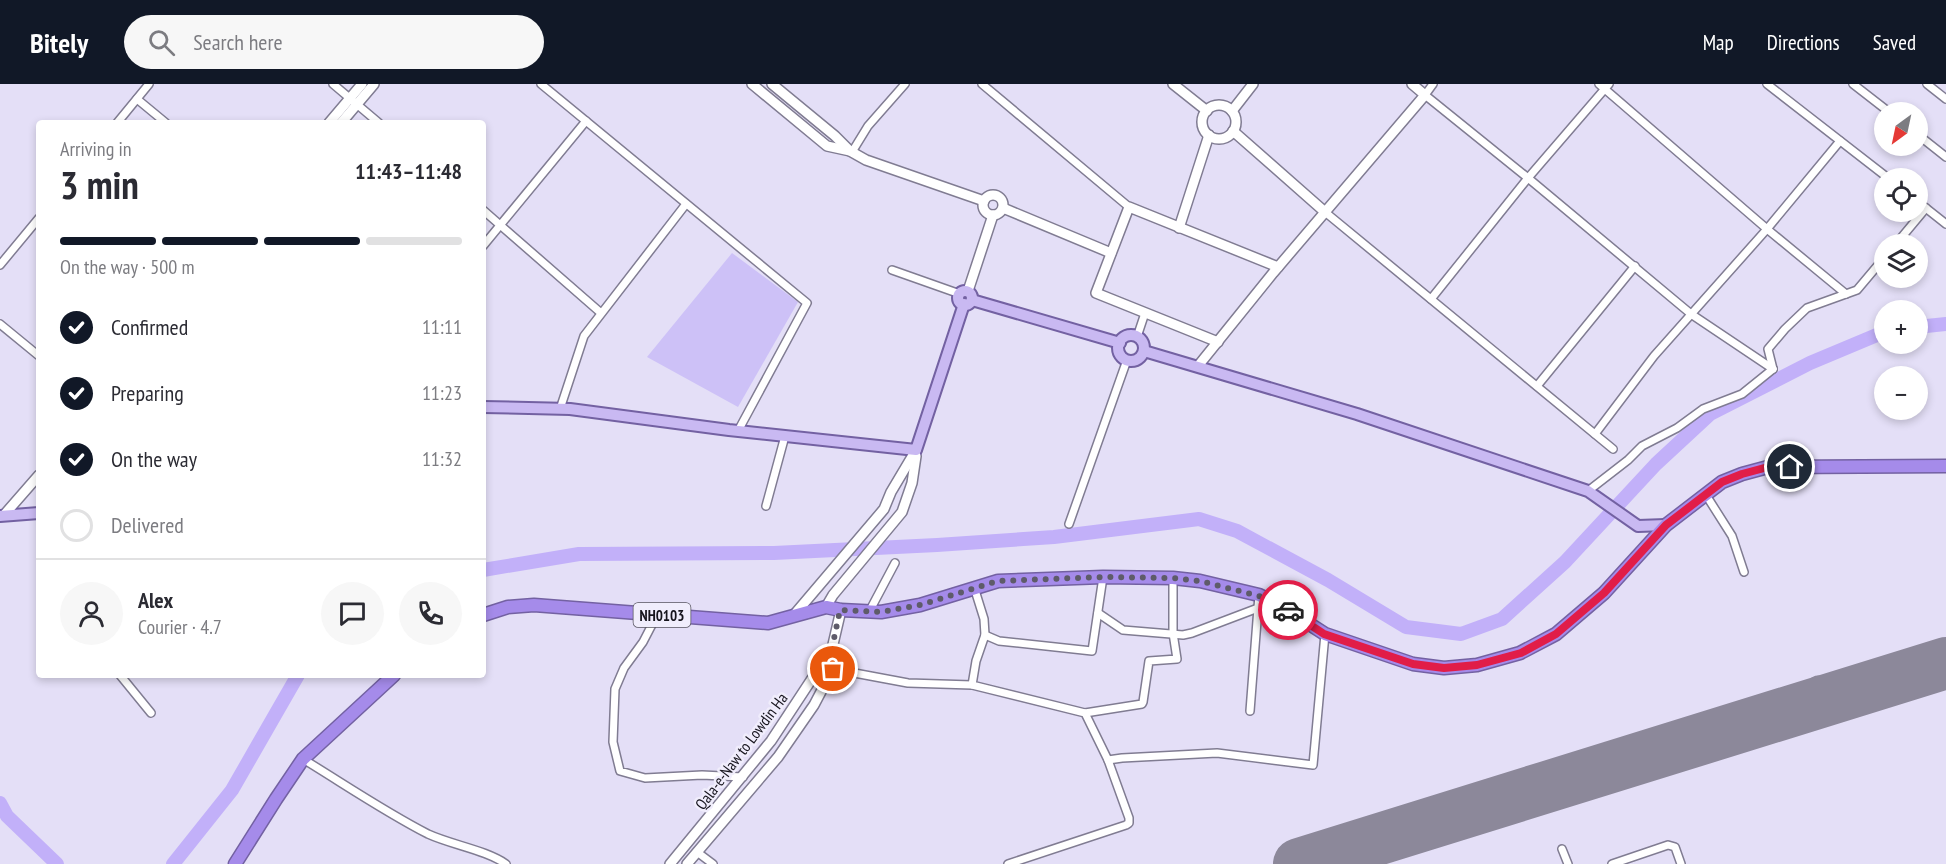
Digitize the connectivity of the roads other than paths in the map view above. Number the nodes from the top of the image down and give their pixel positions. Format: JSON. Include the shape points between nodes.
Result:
{"nodes":[{"id":1,"x":149,"y":84,"type":"edge"},
{"id":2,"x":333,"y":84,"type":"edge"},
{"id":3,"x":362,"y":84,"type":"edge"},
{"id":4,"x":374,"y":84,"type":"edge"},
{"id":5,"x":541,"y":84,"type":"edge"},
{"id":6,"x":752,"y":84,"type":"edge"},
{"id":7,"x":905,"y":84,"type":"edge"},
{"id":8,"x":982,"y":84,"type":"edge"},
{"id":9,"x":1173,"y":84,"type":"edge"},
{"id":10,"x":1253,"y":84,"type":"edge"},
{"id":11,"x":1412,"y":84,"type":"edge"},
{"id":12,"x":1433,"y":84,"type":"edge"},
{"id":13,"x":1767,"y":84,"type":"edge"},
{"id":14,"x":1853,"y":84,"type":"edge"},
{"id":15,"x":1927,"y":84,"type":"edge"},
{"id":16,"x":775,"y":86,"type":"edge"},
{"id":17,"x":1604,"y":86,"type":"edge"},
{"id":18,"x":1425,"y":94,"type":"junction"},
{"id":19,"x":769,"y":98,"type":"junction"},
{"id":20,"x":137,"y":99,"type":"junction"},
{"id":21,"x":1946,"y":99,"type":"edge"},
{"id":22,"x":353,"y":102,"type":"junction"},
{"id":23,"x":1876,"y":102,"type":"edge"},
{"id":24,"x":1207,"y":111,"type":"junction"},
{"id":25,"x":1232,"y":111,"type":"junction"},
{"id":26,"x":120,"y":120,"type":"edge"},
{"id":27,"x":162,"y":120,"type":"edge"},
{"id":28,"x":332,"y":120,"type":"edge"},
{"id":29,"x":343,"y":120,"type":"edge"},
{"id":30,"x":375,"y":120,"type":"edge"},
{"id":31,"x":586,"y":121,"type":"junction"},
{"id":32,"x":1233,"y":131,"type":"junction"},
{"id":33,"x":1209,"y":135,"type":"junction"},
{"id":34,"x":1840,"y":141,"type":"junction"},
{"id":35,"x":1928,"y":143,"type":"edge"},
{"id":36,"x":851,"y":152,"type":"junction"},
{"id":37,"x":1946,"y":157,"type":"edge"},
{"id":38,"x":1875,"y":168,"type":"edge"},
{"id":39,"x":1528,"y":178,"type":"junction"},
{"id":40,"x":984,"y":201,"type":"junction"},
{"id":41,"x":686,"y":204,"type":"junction"},
{"id":42,"x":1129,"y":207,"type":"junction"},
{"id":43,"x":1003,"y":208,"type":"junction"},
{"id":44,"x":1928,"y":210,"type":"edge"},
{"id":45,"x":486,"y":212,"type":"edge"},
{"id":46,"x":1325,"y":212,"type":"junction"},
{"id":47,"x":993,"y":215,"type":"junction"},
{"id":48,"x":36,"y":222,"type":"edge"},
{"id":49,"x":1914,"y":222,"type":"edge"},
{"id":50,"x":1946,"y":224,"type":"edge"},
{"id":51,"x":501,"y":225,"type":"junction"},
{"id":52,"x":1179,"y":228,"type":"junction"},
{"id":53,"x":1767,"y":229,"type":"junction"},
{"id":54,"x":1904,"y":234,"type":"edge"},
{"id":55,"x":486,"y":242,"type":"edge"},
{"id":56,"x":1112,"y":253,"type":"junction"},
{"id":57,"x":0,"y":265,"type":"edge"},
{"id":58,"x":1635,"y":266,"type":"junction"},
{"id":59,"x":1278,"y":267,"type":"junction"},
{"id":60,"x":892,"y":270,"type":"dead end"},
{"id":61,"x":1874,"y":270,"type":"edge"},
{"id":62,"x":1846,"y":294,"type":"junction"},
{"id":63,"x":966,"y":297,"type":"junction"},
{"id":64,"x":1431,"y":299,"type":"junction"},
{"id":65,"x":601,"y":313,"type":"junction"},
{"id":66,"x":1145,"y":313,"type":"junction"},
{"id":67,"x":1691,"y":314,"type":"junction"},
{"id":68,"x":0,"y":324,"type":"edge"},
{"id":69,"x":1137,"y":337,"type":"junction"},
{"id":70,"x":1218,"y":342,"type":"junction"},
{"id":71,"x":1120,"y":343,"type":"junction"},
{"id":72,"x":1144,"y":351,"type":"junction"},
{"id":73,"x":36,"y":354,"type":"edge"},
{"id":74,"x":1127,"y":360,"type":"junction"},
{"id":75,"x":1198,"y":366,"type":"junction"},
{"id":76,"x":1773,"y":369,"type":"junction"},
{"id":77,"x":1537,"y":386,"type":"junction"},
{"id":78,"x":486,"y":407,"type":"edge"},
{"id":79,"x":560,"y":409,"type":"junction"},
{"id":80,"x":738,"y":431,"type":"junction"},
{"id":81,"x":1595,"y":434,"type":"junction"},
{"id":82,"x":785,"y":436,"type":"junction"},
{"id":83,"x":1612,"y":449,"type":"dead end"},
{"id":84,"x":916,"y":450,"type":"junction"},
{"id":85,"x":1946,"y":466,"type":"edge"},
{"id":86,"x":36,"y":478,"type":"edge"},
{"id":87,"x":1588,"y":491,"type":"junction"},
{"id":88,"x":1706,"y":495,"type":"junction"},
{"id":89,"x":766,"y":506,"type":"dead end"},
{"id":90,"x":36,"y":514,"type":"edge"},
{"id":91,"x":2,"y":516,"type":"edge"},
{"id":92,"x":1069,"y":524,"type":"dead end"},
{"id":93,"x":1666,"y":525,"type":"junction"},
{"id":94,"x":895,"y":563,"type":"dead end"},
{"id":95,"x":1744,"y":572,"type":"dead end"},
{"id":96,"x":1103,"y":577,"type":"junction"},
{"id":97,"x":1173,"y":578,"type":"junction"},
{"id":98,"x":974,"y":587,"type":"junction"},
{"id":99,"x":1258,"y":602,"type":"junction"},
{"id":100,"x":826,"y":607,"type":"junction"},
{"id":101,"x":840,"y":610,"type":"junction"},
{"id":102,"x":869,"y":612,"type":"junction"},
{"id":103,"x":1098,"y":613,"type":"junction"},
{"id":104,"x":486,"y":614,"type":"edge"},
{"id":105,"x":657,"y":615,"type":"junction"},
{"id":106,"x":794,"y":615,"type":"junction"},
{"id":107,"x":1173,"y":633,"type":"junction"},
{"id":108,"x":1324,"y":634,"type":"junction"},
{"id":109,"x":985,"y":635,"type":"junction"},
{"id":110,"x":831,"y":653,"type":"junction"},
{"id":111,"x":833,"y":669,"type":"junction"},
{"id":112,"x":122,"y":678,"type":"edge"},
{"id":113,"x":390,"y":678,"type":"edge"},
{"id":114,"x":972,"y":685,"type":"junction"},
{"id":115,"x":1250,"y":711,"type":"dead end"},
{"id":116,"x":151,"y":713,"type":"dead end"},
{"id":117,"x":1085,"y":713,"type":"junction"},
{"id":118,"x":303,"y":759,"type":"junction"},
{"id":119,"x":1108,"y":760,"type":"junction"},
{"id":120,"x":743,"y":777,"type":"junction"},
{"id":121,"x":711,"y":815,"type":"junction"},
{"id":122,"x":721,"y":824,"type":"junction"},
{"id":123,"x":1562,"y":849,"type":"dead end"},
{"id":124,"x":697,"y":852,"type":"junction"},
{"id":125,"x":235,"y":864,"type":"edge"},
{"id":126,"x":506,"y":864,"type":"edge"},
{"id":127,"x":670,"y":864,"type":"edge"},
{"id":128,"x":687,"y":864,"type":"edge"},
{"id":129,"x":713,"y":864,"type":"edge"},
{"id":130,"x":1008,"y":864,"type":"edge"},
{"id":131,"x":1568,"y":864,"type":"edge"},
{"id":132,"x":1612,"y":864,"type":"edge"},
{"id":133,"x":1681,"y":864,"type":"edge"}],
"edges":[{"from":1,"to":20,"type":"street"},
{"from":2,"to":22,"type":"street"},
{"from":3,"to":22,"type":"street"},
{"from":4,"to":22,"type":"street"},
{"from":5,"to":31,"type":"street"},
{"from":6,"to":19,"type":"street"},
{"from":7,"to":36,"type":"street"},
{"from":8,"to":42,"type":"street"},
{"from":9,"to":24,"type":"street"},
{"from":10,"to":25,"type":"street"},
{"from":11,"to":18,"type":"street"},
{"from":12,"to":18,"type":"street"},
{"from":13,"to":34,"type":"street"},
{"from":14,"to":23,"type":"street"},
{"from":15,"to":21,"type":"street"},
{"from":16,"to":19,"type":"street"},
{"from":16,"to":36,"type":"street"},
{"from":17,"to":39,"type":"street"},
{"from":17,"to":53,"type":"street"},
{"from":18,"to":39,"type":"street"},
{"from":18,"to":46,"type":"street"},
{"from":19,"to":36,"type":"street","via":[[827,146]]},
{"from":20,"to":26,"type":"street"},
{"from":20,"to":27,"type":"street"},
{"from":22,"to":28,"type":"street"},
{"from":22,"to":29,"type":"street"},
{"from":22,"to":30,"type":"street"},
{"from":24,"to":25,"type":"street","via":[[1222,105]]},
{"from":24,"to":33,"type":"street","via":[[1202,121]]},
{"from":25,"to":32,"type":"street","via":[[1236,121]]},
{"from":31,"to":41,"type":"street"},
{"from":31,"to":51,"type":"street"},
{"from":32,"to":33,"type":"street","via":[[1219,139]]},
{"from":32,"to":46,"type":"street"},
{"from":33,"to":52,"type":"street"},
{"from":34,"to":38,"type":"street"},
{"from":34,"to":53,"type":"street"},
{"from":35,"to":37,"type":"street"},
{"from":36,"to":40,"type":"street"},
{"from":39,"to":58,"type":"street"},
{"from":39,"to":64,"type":"street"},
{"from":40,"to":43,"type":"street","via":[[989,196],[998,197]]},
{"from":40,"to":47,"type":"street","via":[[986,212]]},
{"from":41,"to":65,"type":"street"},
{"from":41,"to":80,"type":"street","via":[[807,303]]},
{"from":42,"to":52,"type":"street"},
{"from":42,"to":56,"type":"street"},
{"from":43,"to":47,"type":"street"},
{"from":43,"to":56,"type":"street"},
{"from":44,"to":50,"type":"street"},
{"from":45,"to":51,"type":"street"},
{"from":46,"to":59,"type":"street"},
{"from":46,"to":64,"type":"street"},
{"from":47,"to":63,"type":"street"},
{"from":48,"to":57,"type":"street"},
{"from":49,"to":54,"type":"street"},
{"from":51,"to":55,"type":"street"},
{"from":51,"to":65,"type":"street"},
{"from":52,"to":59,"type":"street"},
{"from":53,"to":62,"type":"street"},
{"from":53,"to":67,"type":"street"},
{"from":56,"to":66,"type":"street","via":[[1096,293]]},
{"from":58,"to":67,"type":"street"},
{"from":58,"to":77,"type":"street"},
{"from":59,"to":70,"type":"street"},
{"from":60,"to":63,"type":"street"},
{"from":61,"to":62,"type":"street","via":[[1857,290]]},
{"from":62,"to":76,"type":"street","via":[[1807,308],[1785,329],[1768,349]]},
{"from":63,"to":71,"type":"main road"},
{"from":63,"to":84,"type":"main road"},
{"from":64,"to":77,"type":"street"},
{"from":65,"to":79,"type":"street","via":[[584,336]]},
{"from":66,"to":69,"type":"street"},
{"from":66,"to":70,"type":"street"},
{"from":67,"to":76,"type":"street"},
{"from":67,"to":81,"type":"street"},
{"from":68,"to":73,"type":"street"},
{"from":69,"to":71,"type":"main road","via":[[1125,337]]},
{"from":69,"to":72,"type":"main road"},
{"from":70,"to":75,"type":"street"},
{"from":71,"to":74,"type":"main road","via":[[1119,350]]},
{"from":72,"to":74,"type":"main road","via":[[1139,358]]},
{"from":72,"to":75,"type":"main road"},
{"from":74,"to":92,"type":"street"},
{"from":75,"to":87,"type":"main road"},
{"from":76,"to":87,"type":"street","via":[[1742,394],[1702,409],[1677,428],[1642,446]]},
{"from":77,"to":81,"type":"street"},
{"from":78,"to":79,"type":"main road"},
{"from":79,"to":80,"type":"main road"},
{"from":80,"to":82,"type":"main road"},
{"from":81,"to":83,"type":"street"},
{"from":82,"to":84,"type":"main road"},
{"from":82,"to":89,"type":"street"},
{"from":84,"to":100,"type":"street","via":[[912,483],[902,512]]},
{"from":84,"to":106,"type":"street","via":[[884,509]]},
{"from":85,"to":88,"type":"highway","number":"NH0103","via":[[1768,467],[1722,482]]},
{"from":86,"to":91,"type":"street"},
{"from":87,"to":93,"type":"main road","via":[[1638,526]]},
{"from":88,"to":93,"type":"highway","number":"NH0103"},
{"from":88,"to":95,"type":"street","via":[[1732,536]]},
{"from":90,"to":91,"type":"main road"},
{"from":93,"to":108,"type":"highway","number":"NH0103","via":[[1604,593],[1556,634],[1521,653],[1477,665],[1444,668],[1413,664]]},
{"from":94,"to":102,"type":"street"},
{"from":96,"to":97,"type":"highway","number":"NH0103"},
{"from":96,"to":98,"type":"highway","number":"NH0103","via":[[998,581]]},
{"from":96,"to":103,"type":"street"},
{"from":97,"to":99,"type":"highway","number":"NH0103","via":[[1200,581]]},
{"from":97,"to":107,"type":"street"},
{"from":98,"to":102,"type":"highway","number":"NH0103","via":[[920,605]]},
{"from":98,"to":109,"type":"street"},
{"from":99,"to":107,"type":"street","via":[[1192,633]]},
{"from":99,"to":108,"type":"highway","number":"NH0103","via":[[1283,607]]},
{"from":99,"to":115,"type":"street"},
{"from":100,"to":101,"type":"highway","number":"NH0103"},
{"from":100,"to":106,"type":"highway","number":"NH0103"},
{"from":101,"to":102,"type":"highway","number":"NH0103"},
{"from":101,"to":110,"type":"street","name":"Qala-e-Naw to Lowdin Ha"},
{"from":103,"to":107,"type":"street","via":[[1124,630]]},
{"from":103,"to":109,"type":"street","via":[[1094,648],[1089,652],[999,641]]},
{"from":104,"to":105,"type":"highway","number":"NH0103","via":[[508,606],[534,605]]},
{"from":105,"to":106,"type":"highway","number":"NH0103","via":[[768,623]]},
{"from":105,"to":120,"type":"street","via":[[615,689],[613,741],[620,771],[645,778]]},
{"from":107,"to":117,"type":"street","via":[[1177,659],[1149,661],[1142,704]]},
{"from":108,"to":119,"type":"street","via":[[1313,765],[1217,753]]},
{"from":109,"to":114,"type":"street"},
{"from":110,"to":111,"type":"street","name":"Qala-e-Naw to Lowdin Ha"},
{"from":110,"to":120,"type":"street","name":"Qala-e-Naw to Lowdin Ha"},
{"from":111,"to":114,"type":"street","via":[[908,683]]},
{"from":111,"to":122,"type":"street","name":"Qala-e-Naw to Lowdin Ha","via":[[778,757]]},
{"from":112,"to":116,"type":"street"},
{"from":113,"to":118,"type":"highway"},
{"from":114,"to":117,"type":"street"},
{"from":117,"to":119,"type":"street"},
{"from":118,"to":125,"type":"highway"},
{"from":118,"to":126,"type":"street","via":[[426,833]]},
{"from":119,"to":130,"type":"street","via":[[1129,823]]},
{"from":120,"to":121,"type":"street","name":"Qala-e-Naw to Lowdin Ha"},
{"from":121,"to":122,"type":"street"},
{"from":121,"to":127,"type":"street","name":"Qala-e-Naw to Lowdin Ha"},
{"from":122,"to":124,"type":"street","name":"Qala-e-Naw to Lowdin Ha"},
{"from":123,"to":131,"type":"street"},
{"from":124,"to":128,"type":"street","name":"Qala-e-Naw to Lowdin Ha"},
{"from":124,"to":129,"type":"street"},
{"from":132,"to":133,"type":"street","via":[[1668,845],[1675,847]]}]}
